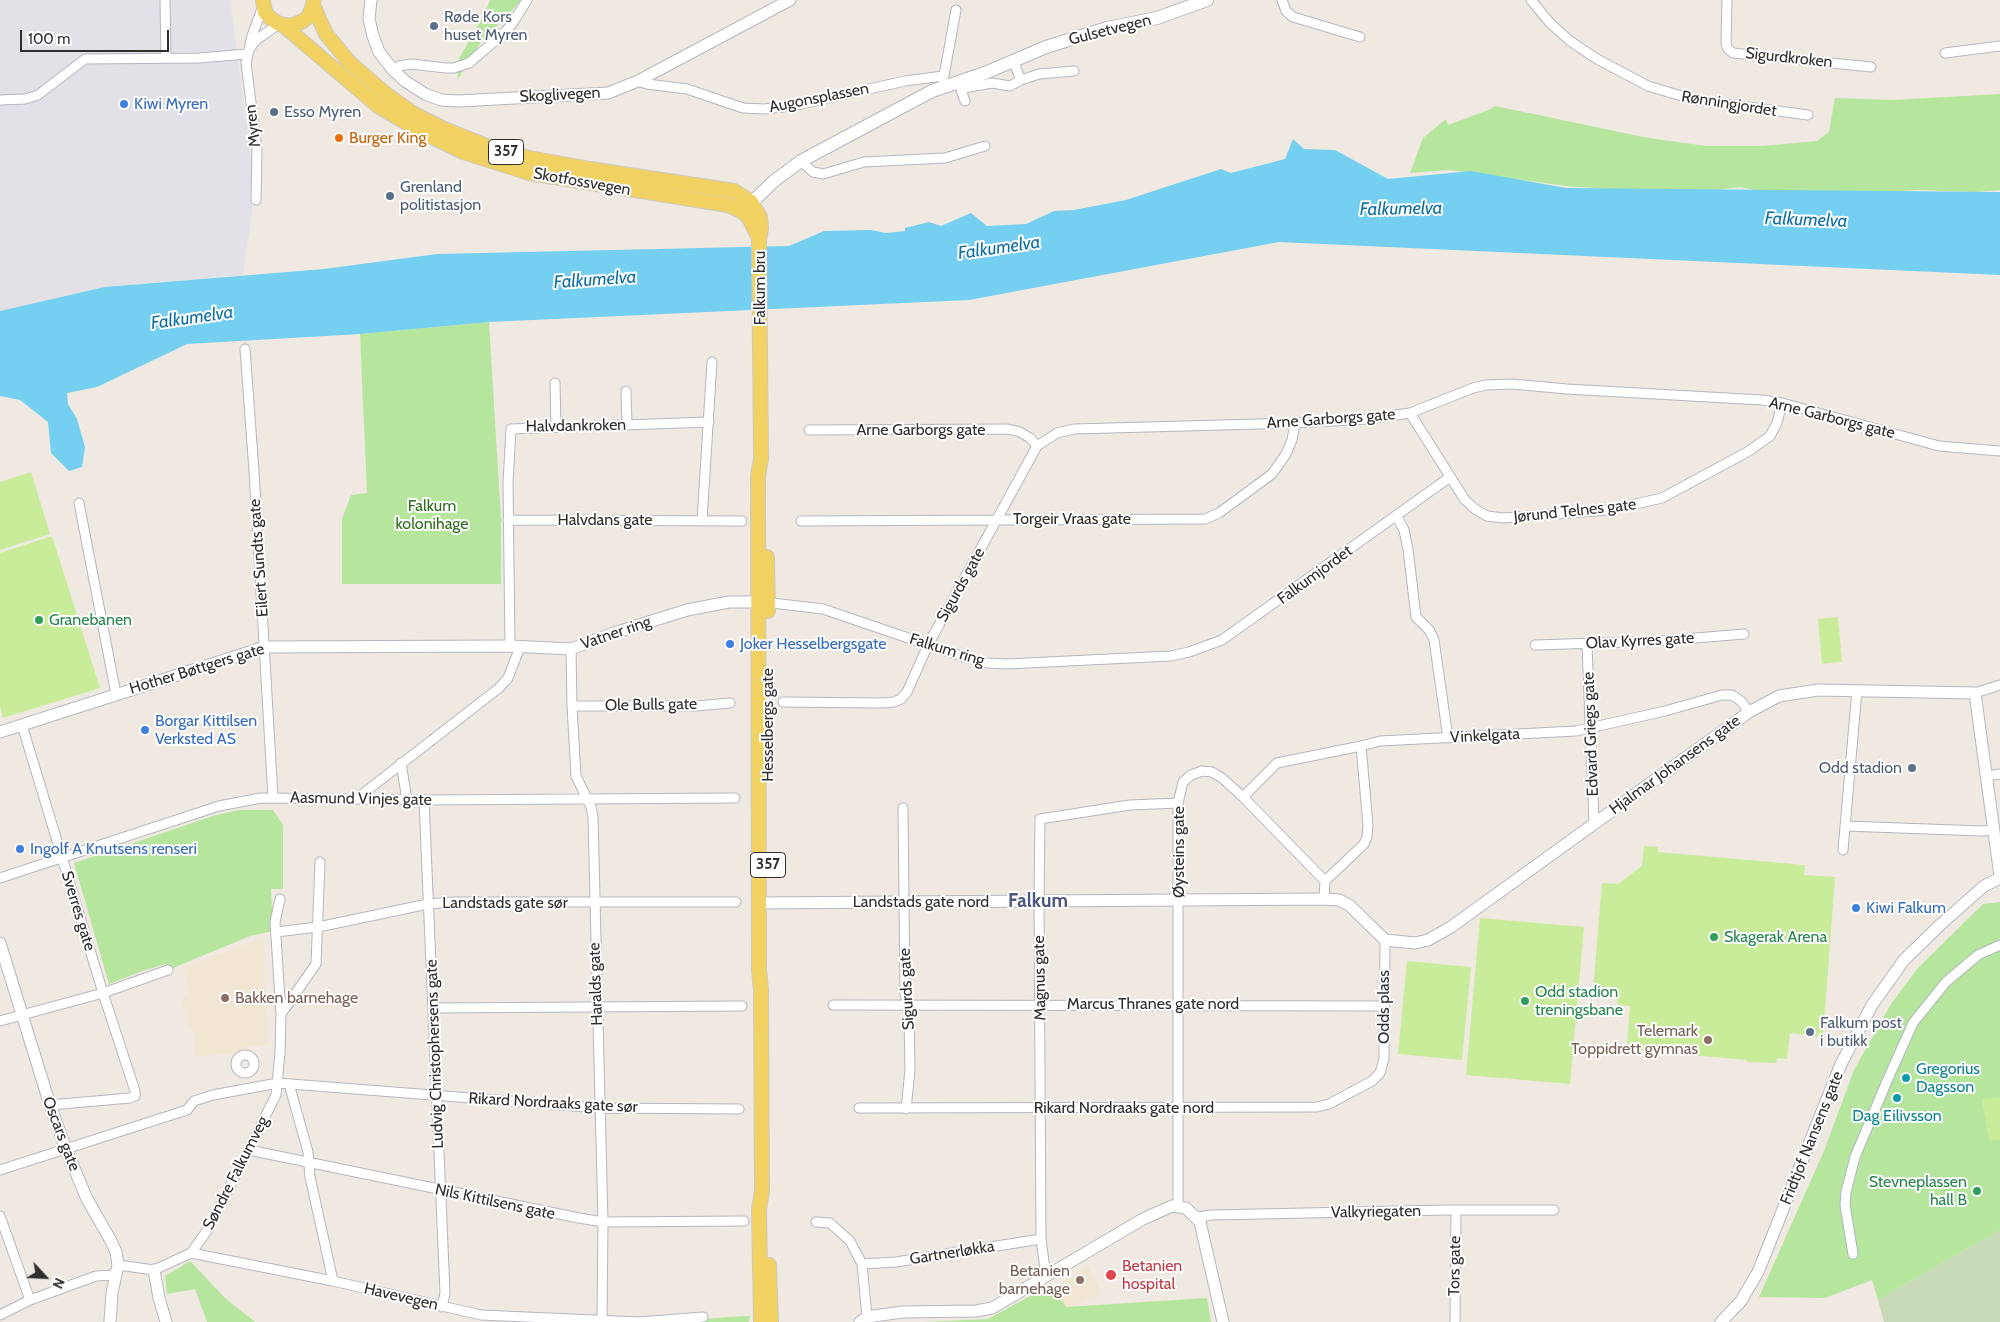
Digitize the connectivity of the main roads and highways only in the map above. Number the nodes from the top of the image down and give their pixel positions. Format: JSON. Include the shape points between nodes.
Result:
{"nodes":[{"id":1,"x":1207,"y":0,"type":"edge"},
{"id":2,"x":314,"y":2,"type":"edge"},
{"id":3,"x":263,"y":3,"type":"edge"},
{"id":4,"x":282,"y":25,"type":"junction"},
{"id":5,"x":747,"y":207,"type":"junction"},
{"id":6,"x":760,"y":334,"type":"joint"},
{"id":7,"x":762,"y":1191,"type":"junction"},
{"id":8,"x":761,"y":1322,"type":"edge"},
{"id":9,"x":771,"y":1322,"type":"edge"}],
"edges":[{"from":1,"to":5,"type":"main road","name":"Gulsetvegen","via":[[1157,18],[1107,28],[1046,47],[985,73],[944,81],[801,161]]},
{"from":2,"to":4,"type":"main road","number":"357","via":[[303,21],[291,26]]},
{"from":2,"to":5,"type":"main road","name":"Skotfossvegen","number":"357","via":[[326,34],[350,63],[402,106],[458,136],[509,153],[555,163],[728,189],[745,196]]},
{"from":3,"to":4,"type":"main road","number":"357","via":[[269,17]]},
{"from":4,"to":5,"type":"main road","name":"Skotfossvegen","number":"357","via":[[378,106],[463,152],[530,173]]},
{"from":5,"to":6,"type":"main road","name":"Falkum bru","number":"357","via":[[760,217],[762,228]]},
{"from":6,"to":7,"type":"main road","name":"Hesselbergs gate","number":"357"},
{"from":7,"to":8,"type":"main road","name":"Hesselbergs gate","number":"357","via":[[759,1210]]},
{"from":7,"to":9,"type":"main road","name":"Hesselbergs gate","number":"357"}]}
